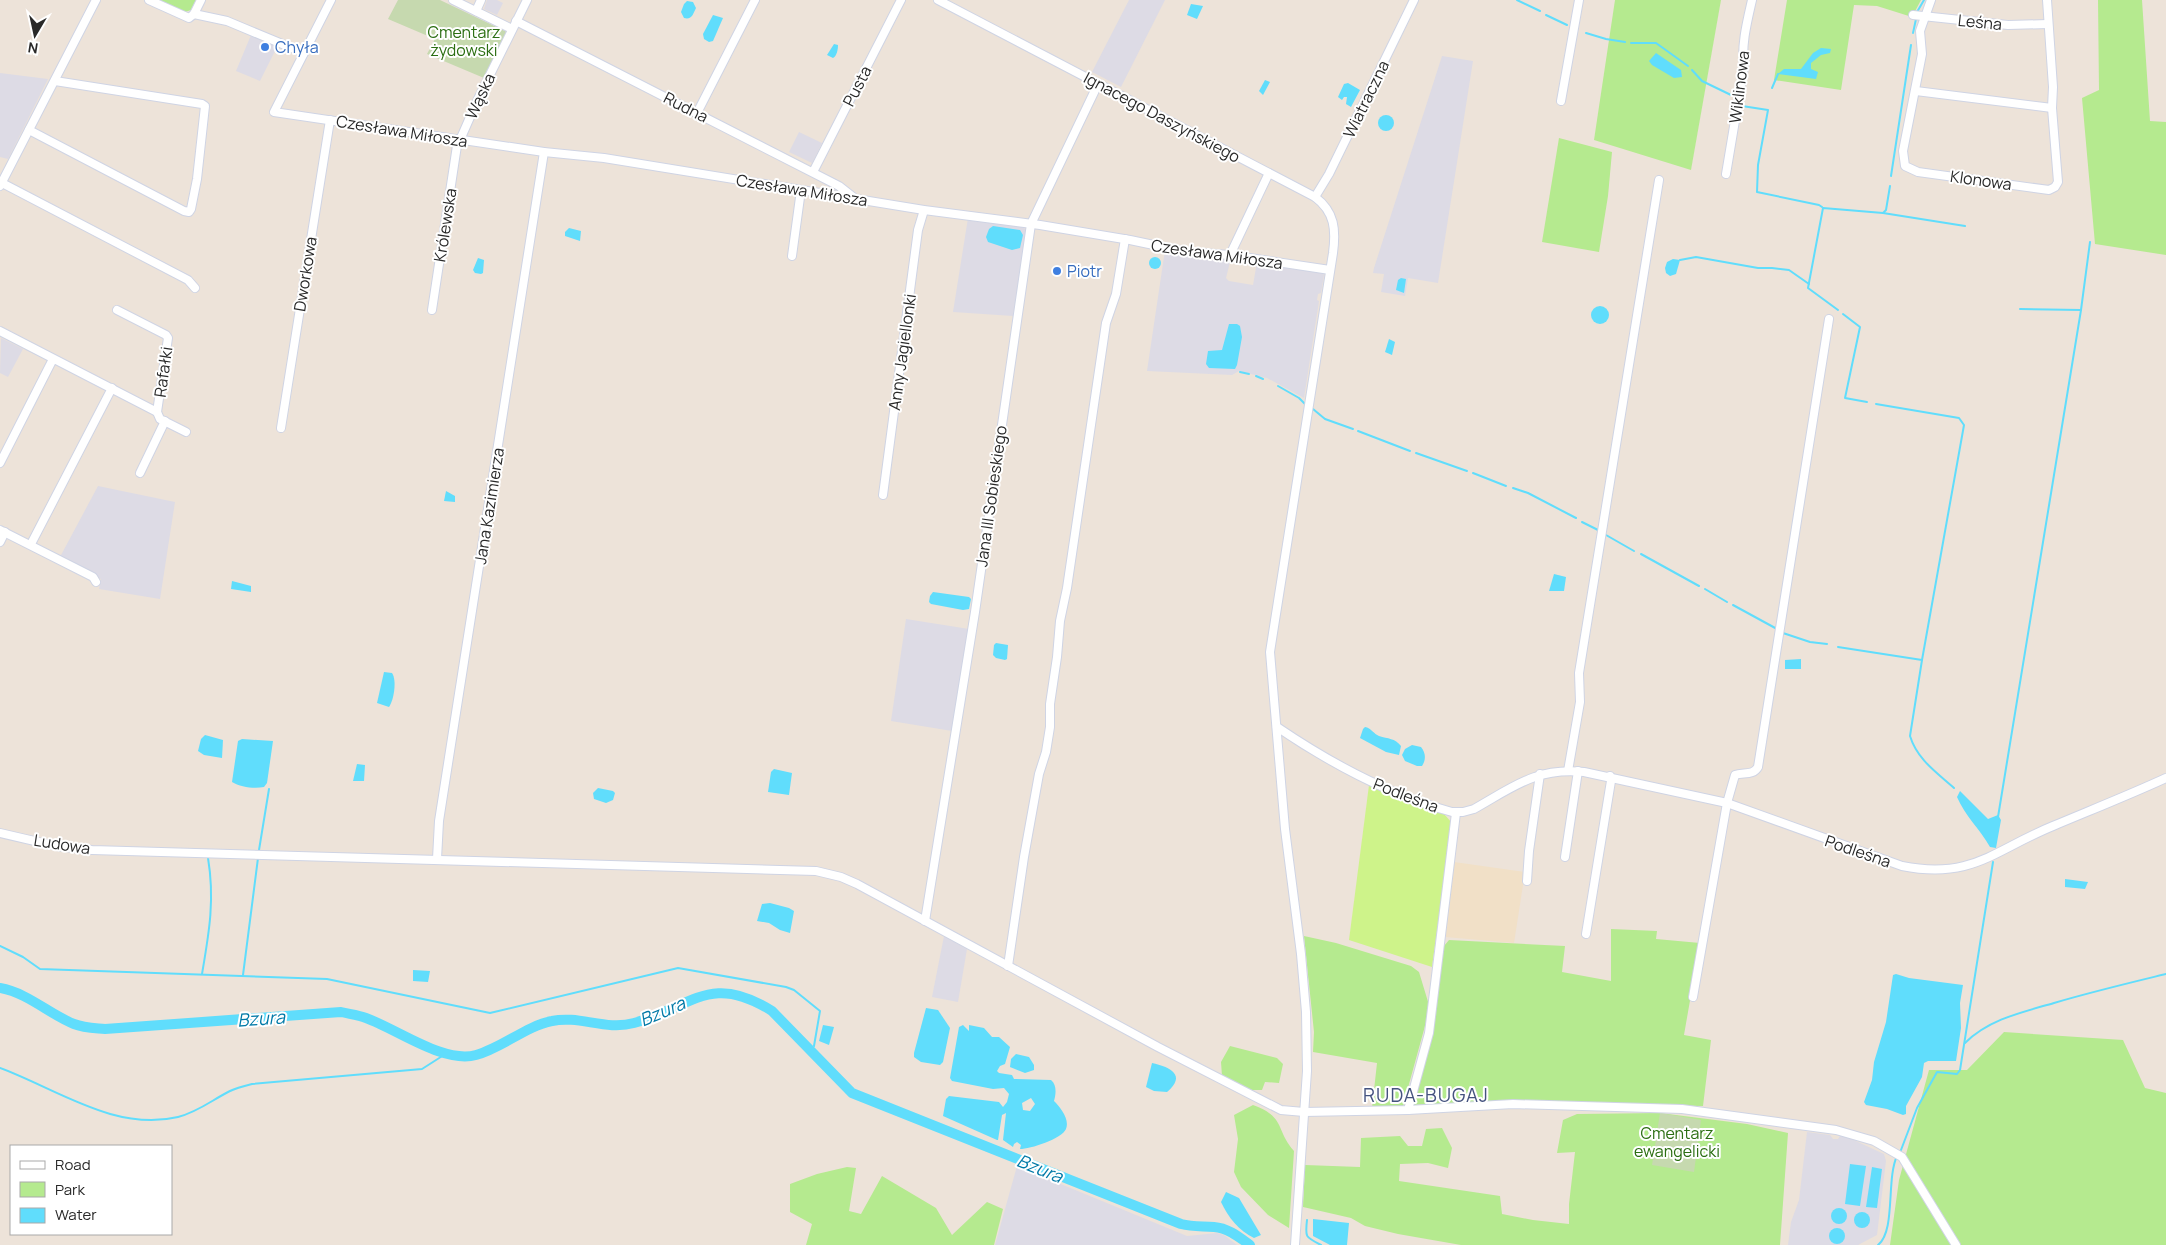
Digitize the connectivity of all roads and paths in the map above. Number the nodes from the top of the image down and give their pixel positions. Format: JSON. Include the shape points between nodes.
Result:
{"nodes":[{"id":1,"x":96,"y":0,"type":"edge"},
{"id":2,"x":149,"y":0,"type":"edge"},
{"id":3,"x":201,"y":0,"type":"edge"},
{"id":4,"x":332,"y":0,"type":"edge"},
{"id":5,"x":452,"y":0,"type":"edge"},
{"id":6,"x":482,"y":0,"type":"edge"},
{"id":7,"x":527,"y":0,"type":"edge"},
{"id":8,"x":755,"y":0,"type":"edge"},
{"id":9,"x":901,"y":0,"type":"edge"},
{"id":10,"x":938,"y":0,"type":"edge"},
{"id":11,"x":1414,"y":0,"type":"edge"},
{"id":12,"x":1578,"y":0,"type":"edge"},
{"id":13,"x":1752,"y":0,"type":"edge"},
{"id":14,"x":1931,"y":0,"type":"edge"},
{"id":15,"x":2047,"y":0,"type":"edge"},
{"id":16,"x":476,"y":11,"type":"junction"},
{"id":17,"x":194,"y":14,"type":"junction"},
{"id":18,"x":1913,"y":15,"type":"dead end"},
{"id":19,"x":1926,"y":15,"type":"junction"},
{"id":20,"x":516,"y":21,"type":"junction"},
{"id":21,"x":2048,"y":24,"type":"junction"},
{"id":22,"x":512,"y":29,"type":"junction"},
{"id":23,"x":304,"y":53,"type":"junction"},
{"id":24,"x":55,"y":81,"type":"junction"},
{"id":25,"x":1098,"y":84,"type":"junction"},
{"id":26,"x":1916,"y":91,"type":"junction"},
{"id":27,"x":1561,"y":101,"type":"dead end"},
{"id":28,"x":2052,"y":108,"type":"junction"},
{"id":29,"x":697,"y":114,"type":"junction"},
{"id":30,"x":330,"y":120,"type":"junction"},
{"id":31,"x":29,"y":130,"type":"junction"},
{"id":32,"x":459,"y":139,"type":"junction"},
{"id":33,"x":544,"y":152,"type":"junction"},
{"id":34,"x":812,"y":172,"type":"junction"},
{"id":35,"x":1269,"y":173,"type":"junction"},
{"id":36,"x":1726,"y":174,"type":"dead end"},
{"id":37,"x":1659,"y":180,"type":"dead end"},
{"id":38,"x":1,"y":185,"type":"edge"},
{"id":39,"x":801,"y":190,"type":"junction"},
{"id":40,"x":852,"y":197,"type":"junction"},
{"id":41,"x":1315,"y":197,"type":"junction"},
{"id":42,"x":924,"y":210,"type":"junction"},
{"id":43,"x":1031,"y":224,"type":"junction"},
{"id":44,"x":1125,"y":239,"type":"junction"},
{"id":45,"x":1230,"y":255,"type":"junction"},
{"id":46,"x":792,"y":256,"type":"dead end"},
{"id":47,"x":1330,"y":270,"type":"junction"},
{"id":48,"x":195,"y":288,"type":"dead end"},
{"id":49,"x":117,"y":310,"type":"dead end"},
{"id":50,"x":432,"y":310,"type":"dead end"},
{"id":51,"x":1829,"y":320,"type":"dead end"},
{"id":52,"x":0,"y":331,"type":"edge"},
{"id":53,"x":53,"y":358,"type":"junction"},
{"id":54,"x":112,"y":388,"type":"junction"},
{"id":55,"x":157,"y":412,"type":"junction"},
{"id":56,"x":164,"y":421,"type":"junction"},
{"id":57,"x":281,"y":428,"type":"dead end"},
{"id":58,"x":186,"y":432,"type":"dead end"},
{"id":59,"x":0,"y":463,"type":"edge"},
{"id":60,"x":140,"y":473,"type":"dead end"},
{"id":61,"x":883,"y":495,"type":"dead end"},
{"id":62,"x":3,"y":531,"type":"edge"},
{"id":63,"x":0,"y":542,"type":"edge"},
{"id":64,"x":31,"y":544,"type":"junction"},
{"id":65,"x":96,"y":582,"type":"dead end"},
{"id":66,"x":1277,"y":727,"type":"junction"},
{"id":67,"x":1568,"y":771,"type":"junction"},
{"id":68,"x":1578,"y":771,"type":"junction"},
{"id":69,"x":1540,"y":774,"type":"junction"},
{"id":70,"x":1610,"y":776,"type":"junction"},
{"id":71,"x":2166,"y":778,"type":"edge"},
{"id":72,"x":1727,"y":803,"type":"junction"},
{"id":73,"x":1456,"y":813,"type":"junction"},
{"id":74,"x":0,"y":833,"type":"edge"},
{"id":75,"x":1565,"y":857,"type":"dead end"},
{"id":76,"x":437,"y":859,"type":"junction"},
{"id":77,"x":1527,"y":881,"type":"dead end"},
{"id":78,"x":925,"y":921,"type":"junction"},
{"id":79,"x":1586,"y":934,"type":"dead end"},
{"id":80,"x":1008,"y":966,"type":"junction"},
{"id":81,"x":1693,"y":997,"type":"dead end"},
{"id":82,"x":1408,"y":1110,"type":"junction"},
{"id":83,"x":1304,"y":1112,"type":"junction"},
{"id":84,"x":1295,"y":1245,"type":"edge"},
{"id":85,"x":1956,"y":1245,"type":"edge"}],
"edges":[{"from":1,"to":24,"type":"street"},
{"from":2,"to":17,"type":"street","via":[[186,17]]},
{"from":3,"to":17,"type":"street"},
{"from":4,"to":23,"type":"street"},
{"from":5,"to":16,"type":"street"},
{"from":6,"to":16,"type":"street"},
{"from":7,"to":20,"type":"street","name":"Wąska"},
{"from":8,"to":29,"type":"street"},
{"from":9,"to":34,"type":"street","name":"Pusta"},
{"from":10,"to":25,"type":"street","name":"Ignacego Daszyńskiego"},
{"from":11,"to":41,"type":"street","name":"Wiatraczna"},
{"from":12,"to":27,"type":"street"},
{"from":13,"to":36,"type":"street","name":"Wiklinowa"},
{"from":14,"to":19,"type":"street","name":"Klonowa"},
{"from":15,"to":21,"type":"street","name":"Klonowa"},
{"from":16,"to":22,"type":"street"},
{"from":17,"to":23,"type":"street","via":[[227,21]]},
{"from":18,"to":19,"type":"street","name":"Leśna"},
{"from":19,"to":21,"type":"street","name":"Leśna","via":[[2008,25]]},
{"from":19,"to":26,"type":"street","name":"Klonowa","via":[[1919,36],[1922,54]]},
{"from":20,"to":22,"type":"street","name":"Wąska"},
{"from":20,"to":29,"type":"street","name":"Rudna"},
{"from":21,"to":28,"type":"street","name":"Klonowa"},
{"from":22,"to":32,"type":"street","name":"Wąska"},
{"from":23,"to":30,"type":"street","name":"Czesława Miłosza","via":[[274,112]]},
{"from":24,"to":31,"type":"street"},
{"from":24,"to":31,"type":"street","via":[[205,106],[197,180],[189,212]]},
{"from":25,"to":35,"type":"street","name":"Ignacego Daszyńskiego"},
{"from":25,"to":43,"type":"street","name":"Jana III Sobieskiego"},
{"from":26,"to":28,"type":"street"},
{"from":26,"to":28,"type":"street","name":"Klonowa","via":[[1903,151],[1903,163],[1908,168],[2049,190],[2058,182]]},
{"from":29,"to":34,"type":"street","name":"Rudna"},
{"from":30,"to":32,"type":"street","name":"Czesława Miłosza"},
{"from":30,"to":57,"type":"street","name":"Dworkowa"},
{"from":31,"to":38,"type":"street"},
{"from":32,"to":33,"type":"street","name":"Czesława Miłosza"},
{"from":32,"to":50,"type":"street","name":"Królewska"},
{"from":33,"to":39,"type":"street","name":"Czesława Miłosza","via":[[604,158]]},
{"from":33,"to":76,"type":"street","name":"Jana Kazimierza","via":[[439,821]]},
{"from":34,"to":40,"type":"street","name":"Rudna"},
{"from":35,"to":41,"type":"street","name":"Ignacego Daszyńskiego"},
{"from":35,"to":45,"type":"street"},
{"from":37,"to":67,"type":"street","via":[[1581,663],[1580,702]]},
{"from":38,"to":48,"type":"street","via":[[188,280]]},
{"from":39,"to":40,"type":"street","name":"Czesława Miłosza"},
{"from":39,"to":46,"type":"street"},
{"from":40,"to":42,"type":"street","name":"Czesława Miłosza"},
{"from":41,"to":47,"type":"street","name":"Ignacego Daszyńskiego","via":[[1329,211],[1335,226]]},
{"from":42,"to":43,"type":"street","name":"Czesława Miłosza"},
{"from":42,"to":61,"type":"street","name":"Anny Jagiellonki","via":[[918,230]]},
{"from":43,"to":44,"type":"street","name":"Czesława Miłosza"},
{"from":43,"to":78,"type":"street","name":"Jana III Sobieskiego","via":[[974,621]]},
{"from":44,"to":45,"type":"street","name":"Czesława Miłosza","via":[[1187,252]]},
{"from":44,"to":80,"type":"street","via":[[1116,294],[1106,323],[1060,621],[1050,695],[1050,727],[1039,774]]},
{"from":45,"to":47,"type":"street","name":"Czesława Miłosza"},
{"from":47,"to":66,"type":"street","name":"Ignacego Daszyńskiego","via":[[1270,642]]},
{"from":49,"to":55,"type":"street","name":"Rafałki","via":[[168,338]]},
{"from":51,"to":72,"type":"street","via":[[1758,766],[1751,773],[1735,775]]},
{"from":52,"to":53,"type":"street","name":"Rafałki"},
{"from":53,"to":54,"type":"street","name":"Rafałki"},
{"from":53,"to":59,"type":"street"},
{"from":54,"to":55,"type":"street","name":"Rafałki"},
{"from":54,"to":64,"type":"street"},
{"from":55,"to":56,"type":"street"},
{"from":56,"to":58,"type":"street"},
{"from":56,"to":60,"type":"street"},
{"from":62,"to":63,"type":"street"},
{"from":62,"to":64,"type":"street"},
{"from":64,"to":65,"type":"street","via":[[93,577]]},
{"from":66,"to":73,"type":"street","name":"Podleśna","via":[[1323,757],[1364,778]]},
{"from":66,"to":83,"type":"street","name":"Ignacego Daszyńskiego","via":[[1285,835],[1305,997]]},
{"from":67,"to":68,"type":"street","name":"Podleśna"},
{"from":67,"to":69,"type":"street","name":"Podleśna"},
{"from":68,"to":70,"type":"street","name":"Podleśna"},
{"from":68,"to":75,"type":"street"},
{"from":69,"to":73,"type":"street","name":"Podleśna","via":[[1474,809]]},
{"from":69,"to":77,"type":"street"},
{"from":70,"to":72,"type":"street","name":"Podleśna"},
{"from":70,"to":79,"type":"street","via":[[1612,781]]},
{"from":71,"to":72,"type":"street","name":"Podleśna","via":[[2052,826],[1978,863],[1946,869],[1902,866]]},
{"from":72,"to":81,"type":"street"},
{"from":73,"to":82,"type":"street","via":[[1429,1033]]},
{"from":74,"to":76,"type":"street","name":"Ludowa","via":[[56,846],[125,851]]},
{"from":76,"to":78,"type":"street","name":"Ludowa","via":[[816,871],[857,884]]},
{"from":78,"to":80,"type":"street","name":"Ludowa"},
{"from":80,"to":83,"type":"street","name":"Ludowa","via":[[1270,1105],[1286,1111]]},
{"from":82,"to":83,"type":"street","name":"Ludowa"},
{"from":82,"to":85,"type":"street","name":"Ludowa","via":[[1513,1104],[1682,1109],[1846,1132],[1890,1148],[1902,1156]]},
{"from":83,"to":84,"type":"street","name":"Ignacego Daszyńskiego"}]}
